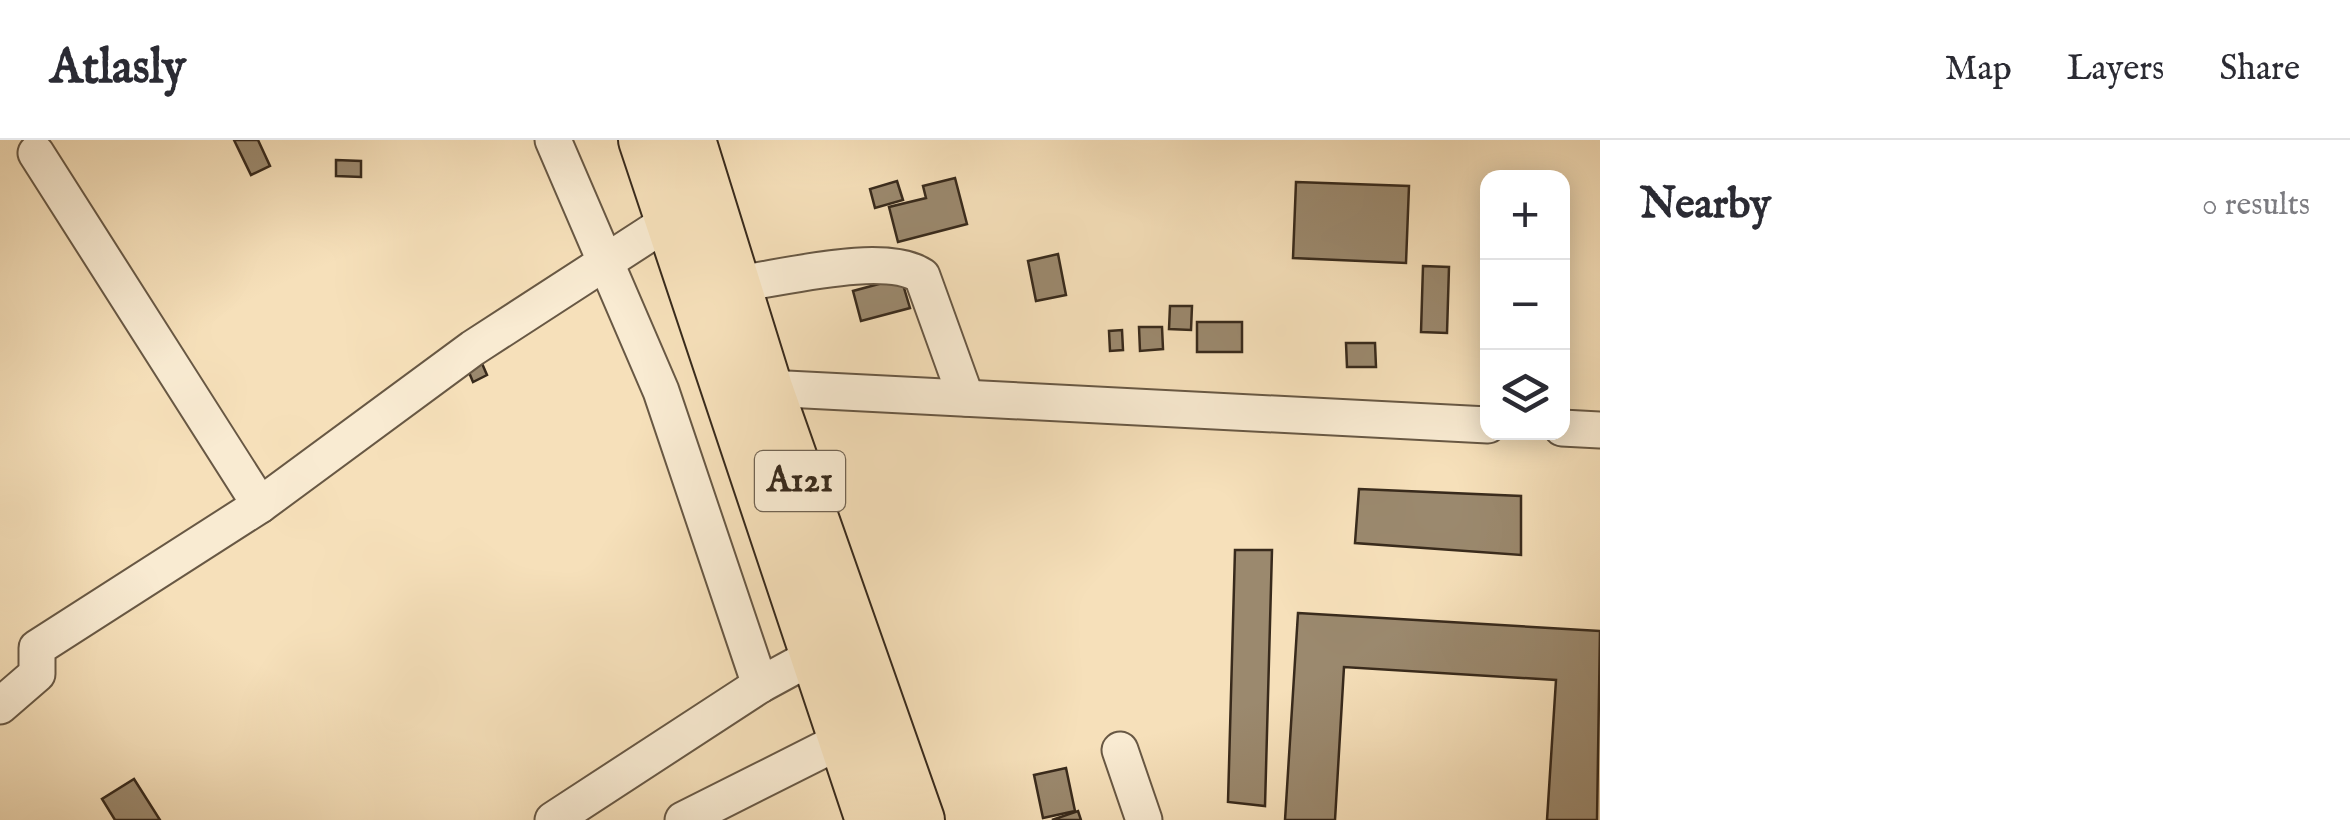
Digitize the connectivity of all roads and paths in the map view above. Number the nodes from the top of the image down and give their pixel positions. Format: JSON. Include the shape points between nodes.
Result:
{"nodes":[{"id":1,"x":552,"y":140,"type":"edge"},
{"id":2,"x":644,"y":140,"type":"edge"},
{"id":3,"x":690,"y":140,"type":"edge"},
{"id":4,"x":36,"y":153,"type":"dead end"},
{"id":5,"x":672,"y":219,"type":"junction"},
{"id":6,"x":607,"y":260,"type":"junction"},
{"id":7,"x":737,"y":284,"type":"junction"},
{"id":8,"x":767,"y":388,"type":"junction"},
{"id":9,"x":966,"y":398,"type":"junction"},
{"id":10,"x":1480,"y":424,"type":"edge"},
{"id":11,"x":1570,"y":428,"type":"edge"},
{"id":12,"x":1600,"y":430,"type":"edge"},
{"id":13,"x":260,"y":505,"type":"junction"},
{"id":14,"x":817,"y":654,"type":"junction"},
{"id":15,"x":760,"y":685,"type":"junction"},
{"id":16,"x":0,"y":706,"type":"edge"},
{"id":17,"x":842,"y":740,"type":"junction"},
{"id":18,"x":1120,"y":750,"type":"dead end"},
{"id":19,"x":719,"y":811,"type":"edge"},
{"id":20,"x":574,"y":814,"type":"edge"},
{"id":21,"x":683,"y":820,"type":"edge"},
{"id":22,"x":872,"y":820,"type":"edge"},
{"id":23,"x":919,"y":820,"type":"edge"},
{"id":24,"x":1144,"y":820,"type":"edge"}],
"edges":[{"from":1,"to":6,"type":"street"},
{"from":2,"to":5,"type":"highway","number":"A121"},
{"from":3,"to":7,"type":"highway","number":"A121"},
{"from":4,"to":13,"type":"street"},
{"from":5,"to":6,"type":"street"},
{"from":5,"to":14,"type":"highway","number":"A121"},
{"from":6,"to":13,"type":"street","via":[[473,348]]},
{"from":6,"to":15,"type":"street","via":[[676,430]]},
{"from":7,"to":8,"type":"highway","number":"A121"},
{"from":7,"to":9,"type":"street","via":[[883,265],[909,268],[922,276]]},
{"from":8,"to":9,"type":"street"},
{"from":8,"to":23,"type":"highway","number":"A121"},
{"from":9,"to":10,"type":"street"},
{"from":11,"to":12,"type":"street"},
{"from":13,"to":16,"type":"street","via":[[37,648],[37,674]]},
{"from":14,"to":15,"type":"street"},
{"from":14,"to":17,"type":"highway","number":"A121"},
{"from":15,"to":20,"type":"street"},
{"from":17,"to":19,"type":"street"},
{"from":17,"to":22,"type":"highway","number":"A121"},
{"from":18,"to":24,"type":"street"},
{"from":19,"to":21,"type":"street"}]}
